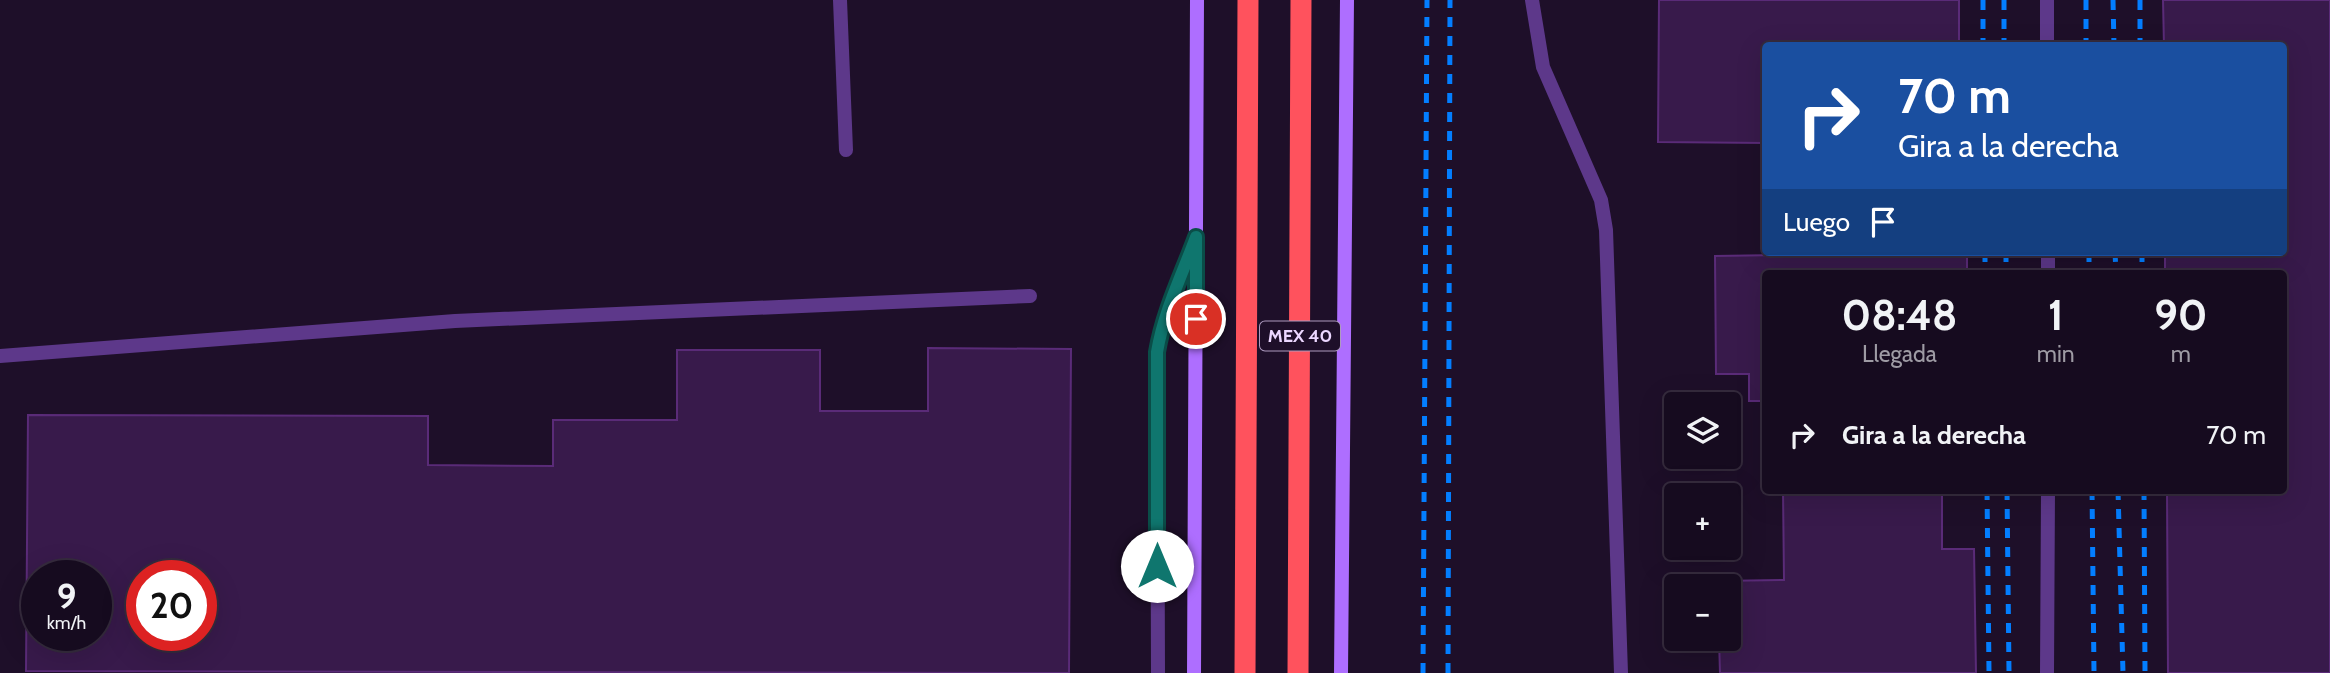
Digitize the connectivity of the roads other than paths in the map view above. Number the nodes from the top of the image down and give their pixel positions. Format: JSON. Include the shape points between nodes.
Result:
{"nodes":[{"id":1,"x":840,"y":0,"type":"edge"},
{"id":2,"x":1197,"y":0,"type":"edge"},
{"id":3,"x":1248,"y":0,"type":"edge"},
{"id":4,"x":1301,"y":0,"type":"edge"},
{"id":5,"x":1347,"y":0,"type":"edge"},
{"id":6,"x":1532,"y":0,"type":"edge"},
{"id":7,"x":2047,"y":0,"type":"edge"},
{"id":8,"x":2047,"y":42,"type":"edge"},
{"id":9,"x":846,"y":150,"type":"dead end"},
{"id":10,"x":1196,"y":237,"type":"junction"},
{"id":11,"x":1030,"y":296,"type":"dead end"},
{"id":12,"x":0,"y":356,"type":"edge"},
{"id":13,"x":2048,"y":494,"type":"edge"},
{"id":14,"x":1158,"y":673,"type":"edge"},
{"id":15,"x":1194,"y":673,"type":"edge"},
{"id":16,"x":1245,"y":673,"type":"edge"},
{"id":17,"x":1298,"y":673,"type":"edge"},
{"id":18,"x":1341,"y":673,"type":"edge"},
{"id":19,"x":1621,"y":673,"type":"edge"},
{"id":20,"x":2047,"y":673,"type":"edge"}],
"edges":[{"from":1,"to":9,"type":"lane"},
{"from":2,"to":10,"type":"street"},
{"from":3,"to":16,"type":"highway","number":"MEX 40"},
{"from":4,"to":17,"type":"highway","number":"MEX 40"},
{"from":5,"to":18,"type":"street"},
{"from":6,"to":19,"type":"lane","via":[[1543,67],[1601,200],[1606,229]]},
{"from":7,"to":8,"type":"lane"},
{"from":10,"to":14,"type":"lane","via":[[1169,304],[1157,352]]},
{"from":10,"to":15,"type":"street"},
{"from":11,"to":12,"type":"lane","via":[[455,321]]},
{"from":13,"to":20,"type":"lane"}]}
